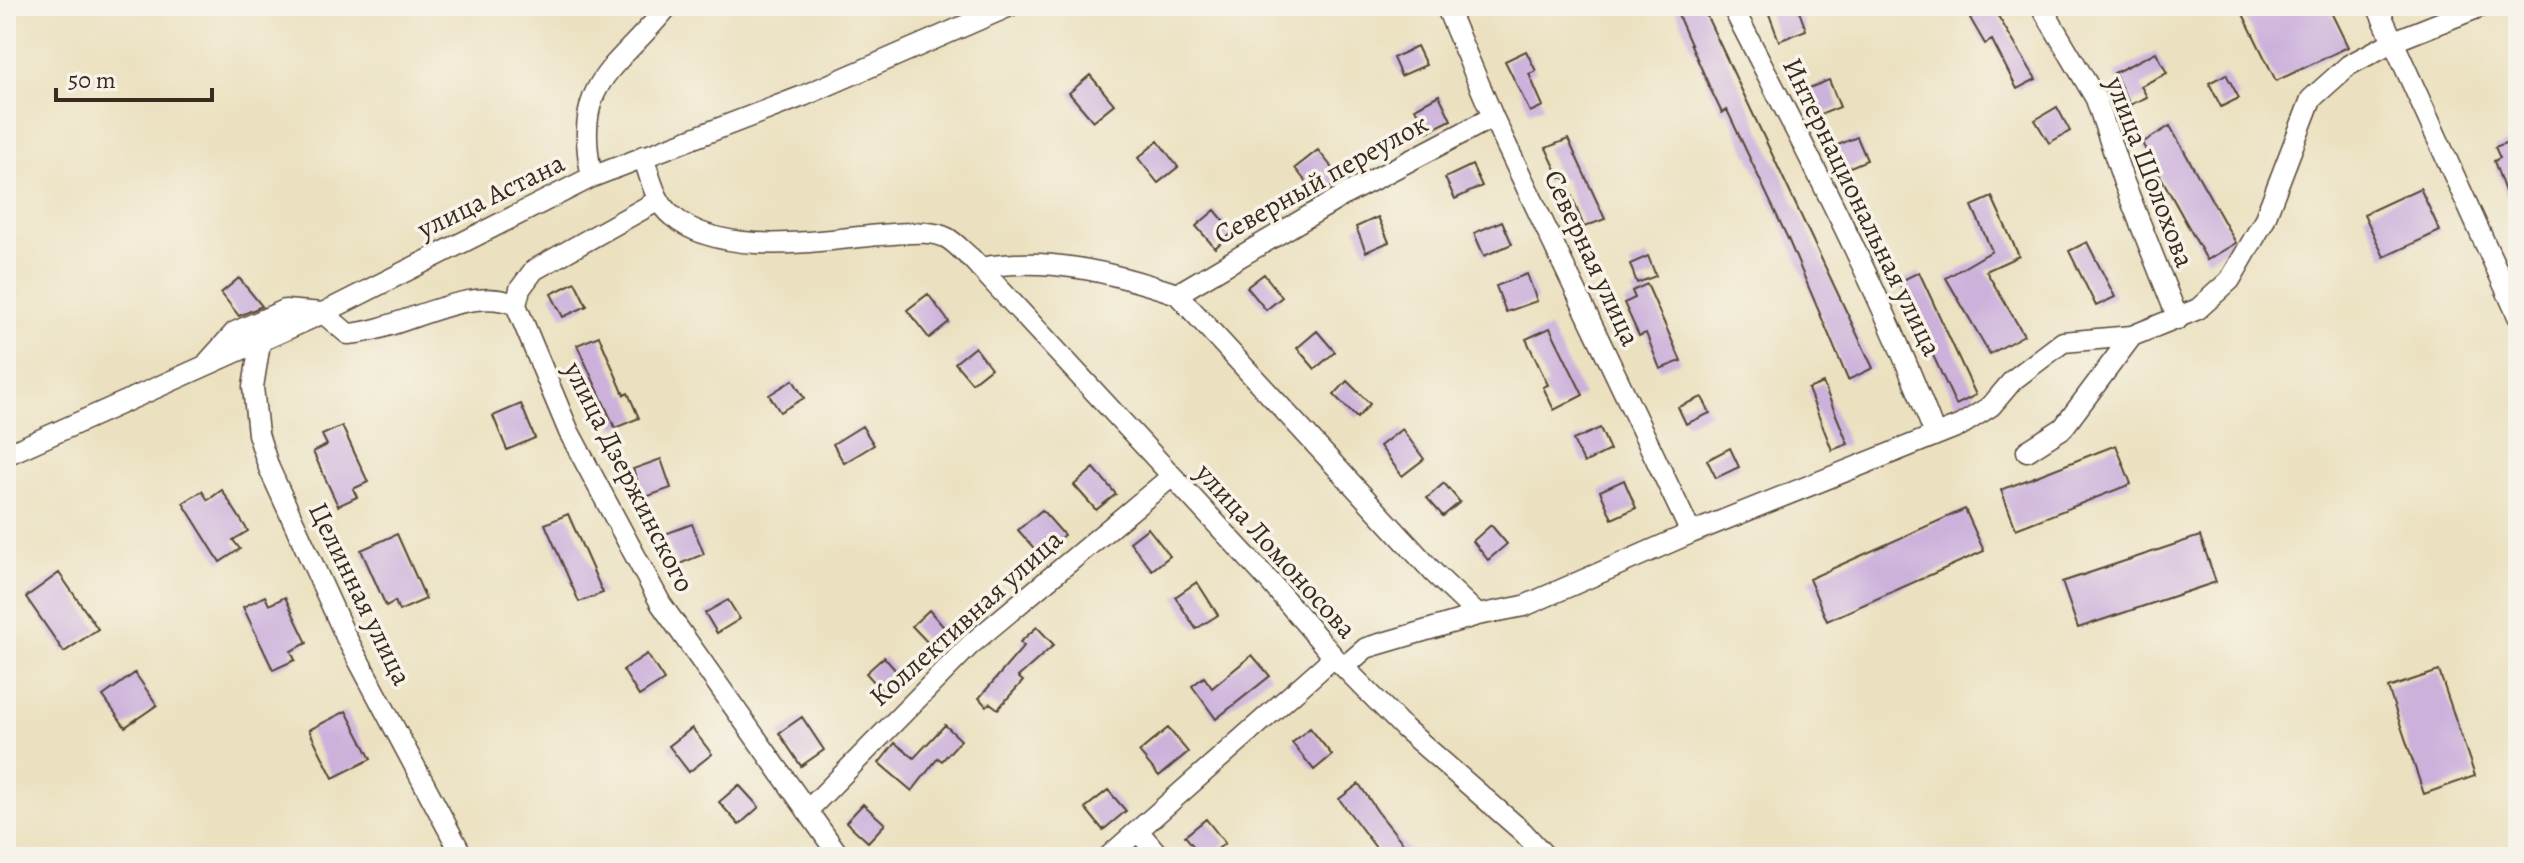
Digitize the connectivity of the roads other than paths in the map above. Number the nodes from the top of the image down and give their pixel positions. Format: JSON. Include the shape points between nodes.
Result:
{"nodes":[{"id":1,"x":668,"y":6,"type":"edge"},
{"id":2,"x":1010,"y":6,"type":"edge"},
{"id":3,"x":1446,"y":6,"type":"edge"},
{"id":4,"x":1732,"y":6,"type":"edge"},
{"id":5,"x":2041,"y":6,"type":"edge"},
{"id":6,"x":2377,"y":6,"type":"edge"},
{"id":7,"x":2482,"y":6,"type":"edge"},
{"id":8,"x":2394,"y":41,"type":"junction"},
{"id":9,"x":1493,"y":117,"type":"junction"},
{"id":10,"x":643,"y":156,"type":"junction"},
{"id":11,"x":592,"y":177,"type":"junction"},
{"id":12,"x":659,"y":200,"type":"junction"},
{"id":13,"x":980,"y":268,"type":"junction"},
{"id":14,"x":1177,"y":294,"type":"junction"},
{"id":15,"x":516,"y":305,"type":"junction"},
{"id":16,"x":323,"y":313,"type":"junction"},
{"id":17,"x":2518,"y":316,"type":"edge"},
{"id":18,"x":2178,"y":319,"type":"junction"},
{"id":19,"x":2132,"y":336,"type":"junction"},
{"id":20,"x":260,"y":343,"type":"junction"},
{"id":21,"x":203,"y":368,"type":"junction"},
{"id":22,"x":1935,"y":435,"type":"junction"},
{"id":23,"x":2027,"y":451,"type":"dead end"},
{"id":24,"x":6,"y":455,"type":"edge"},
{"id":25,"x":1171,"y":477,"type":"junction"},
{"id":26,"x":1691,"y":533,"type":"junction"},
{"id":27,"x":1478,"y":615,"type":"junction"},
{"id":28,"x":1339,"y":662,"type":"junction"},
{"id":29,"x":807,"y":811,"type":"junction"},
{"id":30,"x":1138,"y":831,"type":"junction"},
{"id":31,"x":463,"y":857,"type":"edge"},
{"id":32,"x":840,"y":857,"type":"edge"},
{"id":33,"x":1108,"y":857,"type":"edge"},
{"id":34,"x":1160,"y":857,"type":"edge"},
{"id":35,"x":1546,"y":857,"type":"edge"}],
"edges":[{"from":1,"to":11,"type":"street","via":[[617,58],[597,89],[585,120]]},
{"from":2,"to":10,"type":"street","name":"улица Астана","via":[[803,96]]},
{"from":3,"to":9,"type":"street","name":"Северная улица"},
{"from":4,"to":22,"type":"street","name":"Интернациональная улица","via":[[1836,209]]},
{"from":5,"to":18,"type":"street","name":"улица Шолохова","via":[[2096,99]]},
{"from":6,"to":8,"type":"street"},
{"from":7,"to":8,"type":"street"},
{"from":8,"to":17,"type":"street"},
{"from":8,"to":18,"type":"street","via":[[2349,65],[2311,99],[2264,221],[2230,280]]},
{"from":9,"to":14,"type":"street","name":"Северный переулок","via":[[1346,194]]},
{"from":9,"to":26,"type":"street","name":"Северная улица"},
{"from":10,"to":11,"type":"street","name":"улица Астана"},
{"from":10,"to":12,"type":"street","name":"улица Ломоносова"},
{"from":11,"to":16,"type":"street","name":"улица Астана"},
{"from":12,"to":13,"type":"street","name":"улица Ломоносова","via":[[671,216],[698,232],[732,241],[804,242],[920,232],[946,237]]},
{"from":12,"to":15,"type":"street","via":[[534,270]]},
{"from":13,"to":14,"type":"street","via":[[1015,261],[1044,264],[1126,277]]},
{"from":13,"to":25,"type":"street","name":"улица Ломоносова"},
{"from":14,"to":27,"type":"street"},
{"from":15,"to":16,"type":"street","via":[[480,297],[373,333],[348,334]]},
{"from":15,"to":29,"type":"street","name":"улица Дзержинского","via":[[569,432],[661,604]]},
{"from":16,"to":20,"type":"street","name":"улица Астана"},
{"from":16,"to":21,"type":"street","via":[[285,310],[254,322],[235,332]]},
{"from":18,"to":19,"type":"street"},
{"from":19,"to":22,"type":"street","via":[[2063,342],[2013,380],[1991,406]]},
{"from":19,"to":23,"type":"street","via":[[2063,428]]},
{"from":20,"to":21,"type":"street","name":"улица Астана"},
{"from":20,"to":31,"type":"street","name":"Целинная улица","via":[[253,387],[258,434],[269,468],[346,637]]},
{"from":21,"to":24,"type":"street","name":"улица Астана"},
{"from":22,"to":26,"type":"street"},
{"from":25,"to":28,"type":"street","name":"улица Ломоносова"},
{"from":25,"to":29,"type":"street","name":"Коллективная улица","via":[[970,645]]},
{"from":26,"to":27,"type":"street","via":[[1524,606]]},
{"from":27,"to":28,"type":"street","via":[[1366,648]]},
{"from":28,"to":30,"type":"street"},
{"from":28,"to":35,"type":"street","name":"улица Ломоносова"},
{"from":29,"to":32,"type":"street","name":"улица Дзержинского"},
{"from":30,"to":33,"type":"street"},
{"from":30,"to":34,"type":"street"}]}
